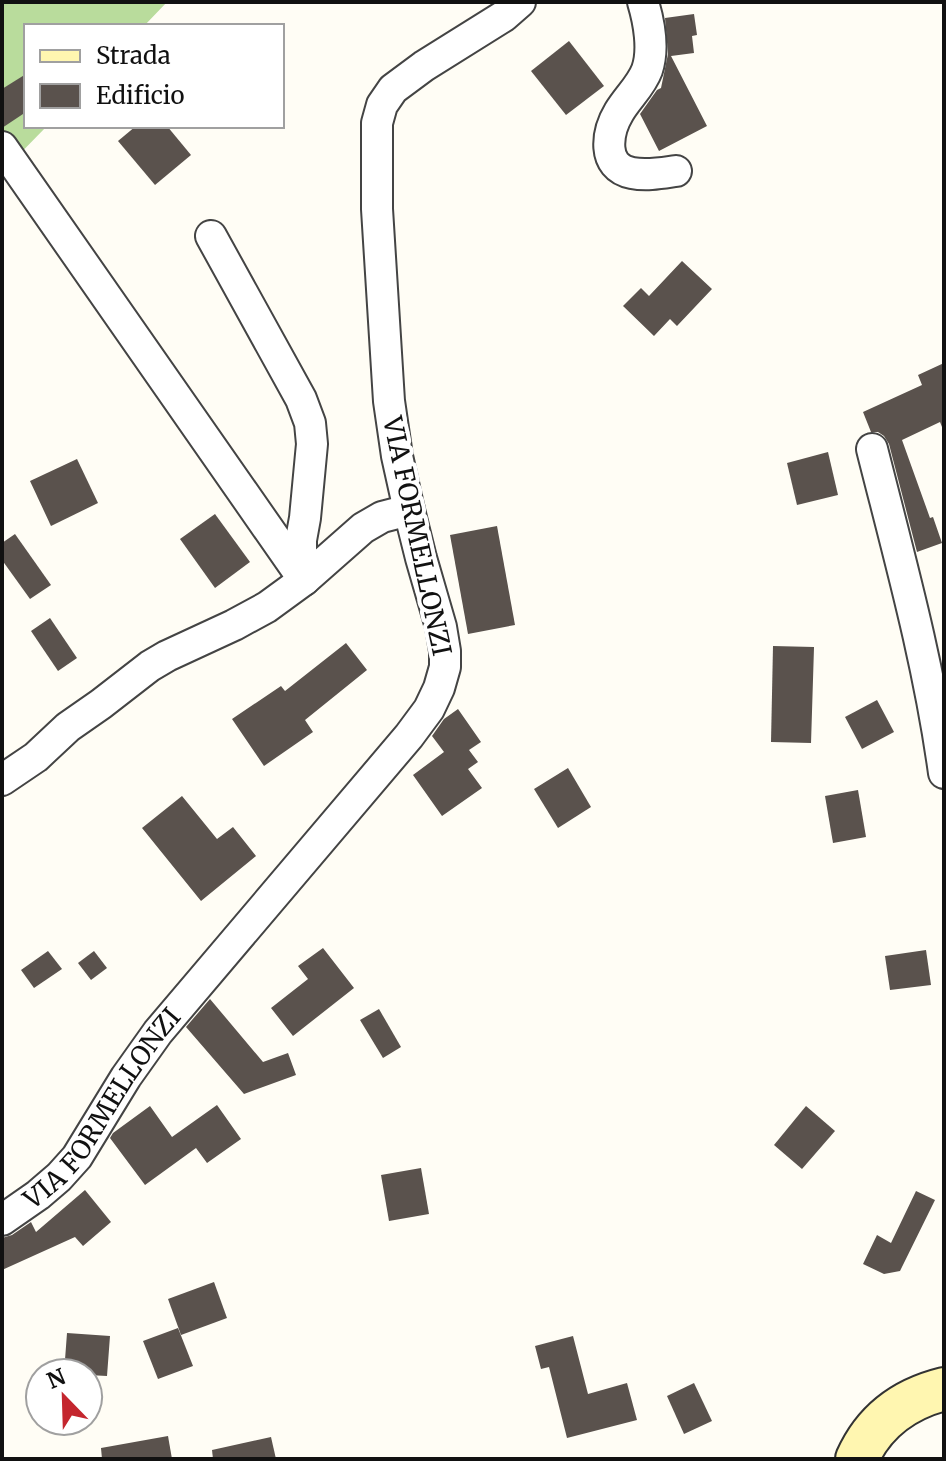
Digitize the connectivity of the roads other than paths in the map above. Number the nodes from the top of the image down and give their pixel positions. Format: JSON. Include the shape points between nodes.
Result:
{"nodes":[{"id":1,"x":540,"y":2,"type":"edge"},
{"id":2,"x":643,"y":2,"type":"edge"},
{"id":3,"x":512,"y":9,"type":"edge"},
{"id":4,"x":2,"y":147,"type":"edge"},
{"id":5,"x":676,"y":171,"type":"dead end"},
{"id":6,"x":211,"y":236,"type":"dead end"},
{"id":7,"x":872,"y":449,"type":"dead end"},
{"id":8,"x":409,"y":510,"type":"junction"},
{"id":9,"x":304,"y":580,"type":"junction"},
{"id":10,"x":944,"y":773,"type":"edge"},
{"id":11,"x":2,"y":780,"type":"edge"},
{"id":12,"x":2,"y":1220,"type":"edge"},
{"id":13,"x":944,"y":1389,"type":"edge"},
{"id":14,"x":857,"y":1459,"type":"edge"}],
"edges":[{"from":1,"to":3,"type":"street","name":"VIA FORMELLONZI","via":[[530,9]]},
{"from":2,"to":5,"type":"street","via":[[648,68],[613,124],[610,154],[630,173]]},
{"from":3,"to":8,"type":"street","name":"VIA FORMELLONZI","via":[[393,89],[377,123],[389,401]]},
{"from":4,"to":9,"type":"street"},
{"from":6,"to":9,"type":"street","via":[[310,423],[301,550]]},
{"from":7,"to":10,"type":"street","via":[[923,652]]},
{"from":8,"to":9,"type":"street","via":[[363,528]]},
{"from":8,"to":12,"type":"street","name":"VIA FORMELLONZI","via":[[444,643],[443,678],[429,709],[152,1039],[77,1157],[38,1195]]},
{"from":9,"to":11,"type":"street","via":[[246,619],[150,666]]},
{"from":13,"to":14,"type":"main road","via":[[913,1399],[888,1416]]}]}
